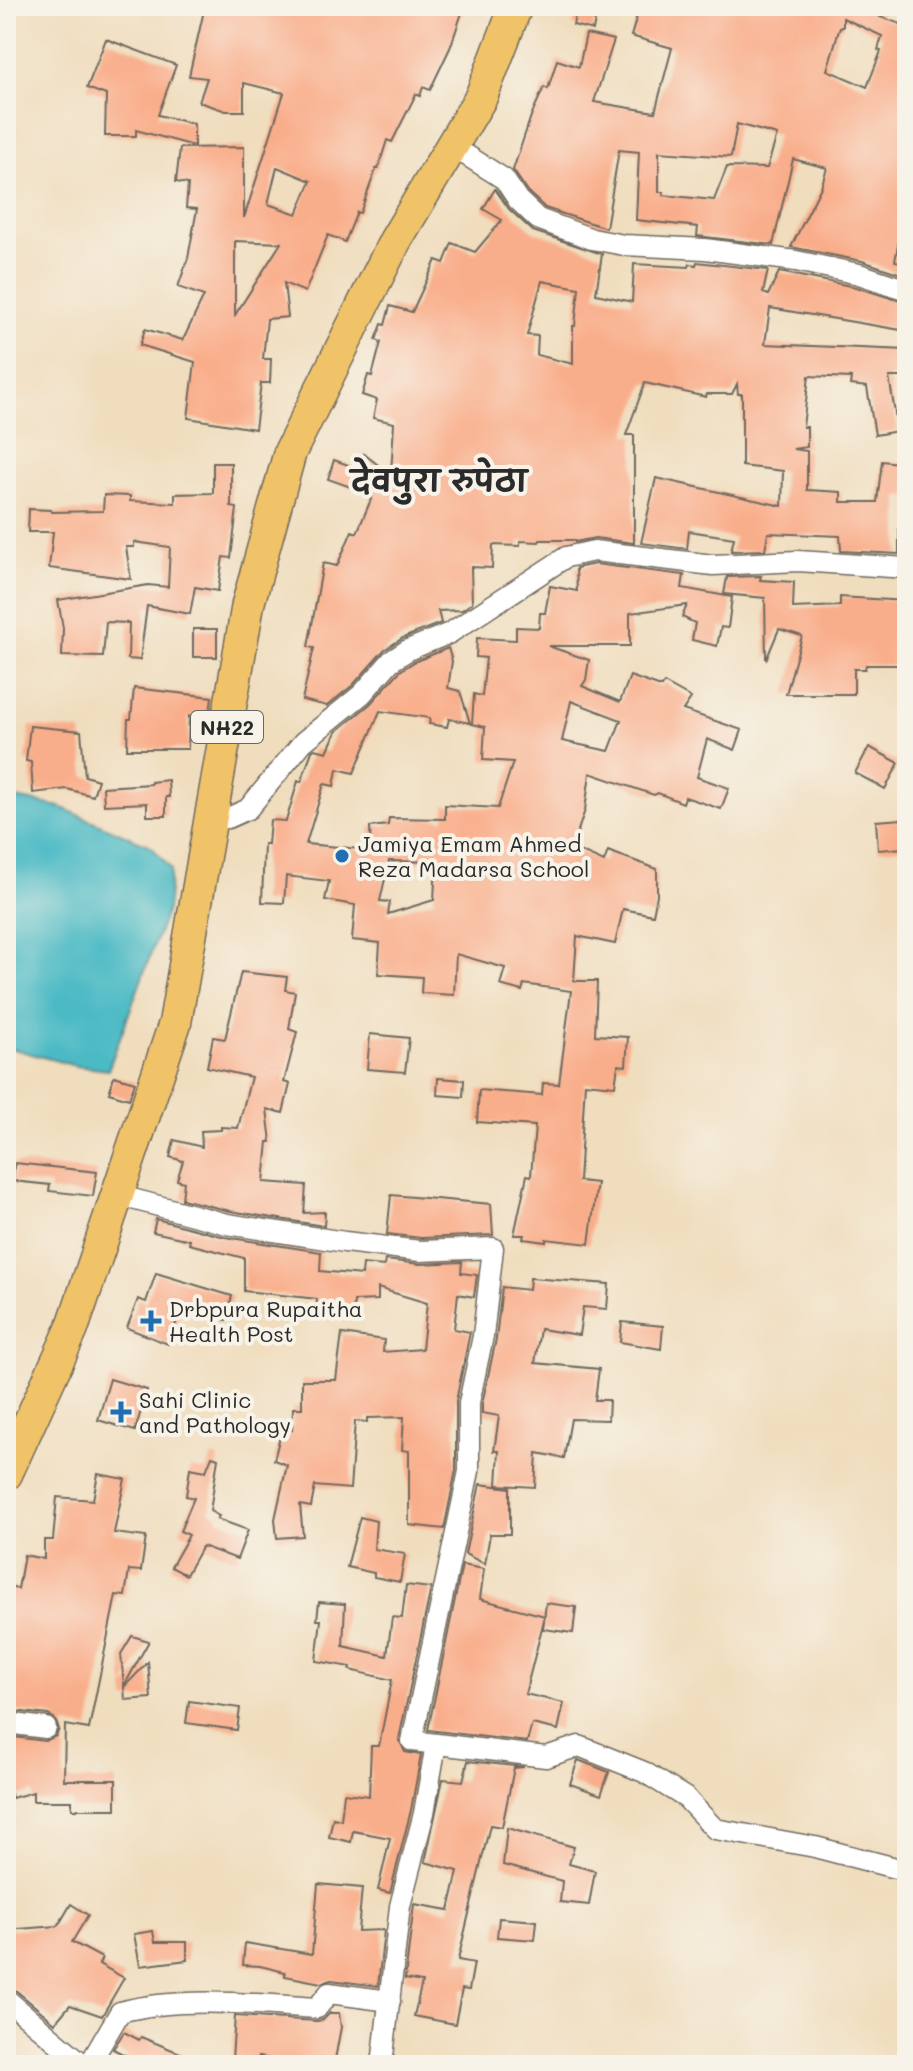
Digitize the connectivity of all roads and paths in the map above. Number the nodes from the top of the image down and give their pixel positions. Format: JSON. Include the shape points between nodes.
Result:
{"nodes":[{"id":1,"x":516,"y":6,"type":"edge"},
{"id":2,"x":452,"y":146,"type":"junction"},
{"id":3,"x":907,"y":290,"type":"edge"},
{"id":4,"x":907,"y":568,"type":"edge"},
{"id":5,"x":211,"y":819,"type":"junction"},
{"id":6,"x":117,"y":1195,"type":"junction"},
{"id":7,"x":6,"y":1474,"type":"edge"},
{"id":8,"x":6,"y":1723,"type":"edge"},
{"id":9,"x":46,"y":1728,"type":"dead end"},
{"id":10,"x":436,"y":1744,"type":"junction"},
{"id":11,"x":907,"y":1871,"type":"edge"},
{"id":12,"x":6,"y":1999,"type":"edge"},
{"id":13,"x":390,"y":2001,"type":"junction"},
{"id":14,"x":86,"y":2065,"type":"edge"},
{"id":15,"x":382,"y":2065,"type":"edge"}],
"edges":[{"from":1,"to":2,"type":"main road","number":"NH22","via":[[481,97]]},
{"from":2,"to":3,"type":"street","via":[[504,179],[538,219],[592,239],[796,261]]},
{"from":2,"to":5,"type":"main road","number":"NH22","via":[[395,241],[290,452],[248,604]]},
{"from":4,"to":5,"type":"street","via":[[798,561],[713,565],[594,551],[566,557],[450,633],[391,661],[362,694],[303,742],[248,809]]},
{"from":5,"to":6,"type":"main road","number":"NH22","via":[[175,1023]]},
{"from":6,"to":7,"type":"main road","number":"NH22","via":[[72,1329]]},
{"from":6,"to":10,"type":"street","via":[[227,1224],[345,1242],[420,1251],[493,1248],[469,1403],[469,1471],[412,1741]]},
{"from":8,"to":9,"type":"street"},
{"from":10,"to":11,"type":"street","via":[[546,1757],[579,1746],[644,1772],[686,1798],[715,1829]]},
{"from":10,"to":13,"type":"street","via":[[400,1906]]},
{"from":12,"to":14,"type":"street"},
{"from":13,"to":14,"type":"street","via":[[341,1992],[329,1993],[317,2008],[230,2003],[139,2007],[120,2012]]},
{"from":13,"to":15,"type":"street"}]}
